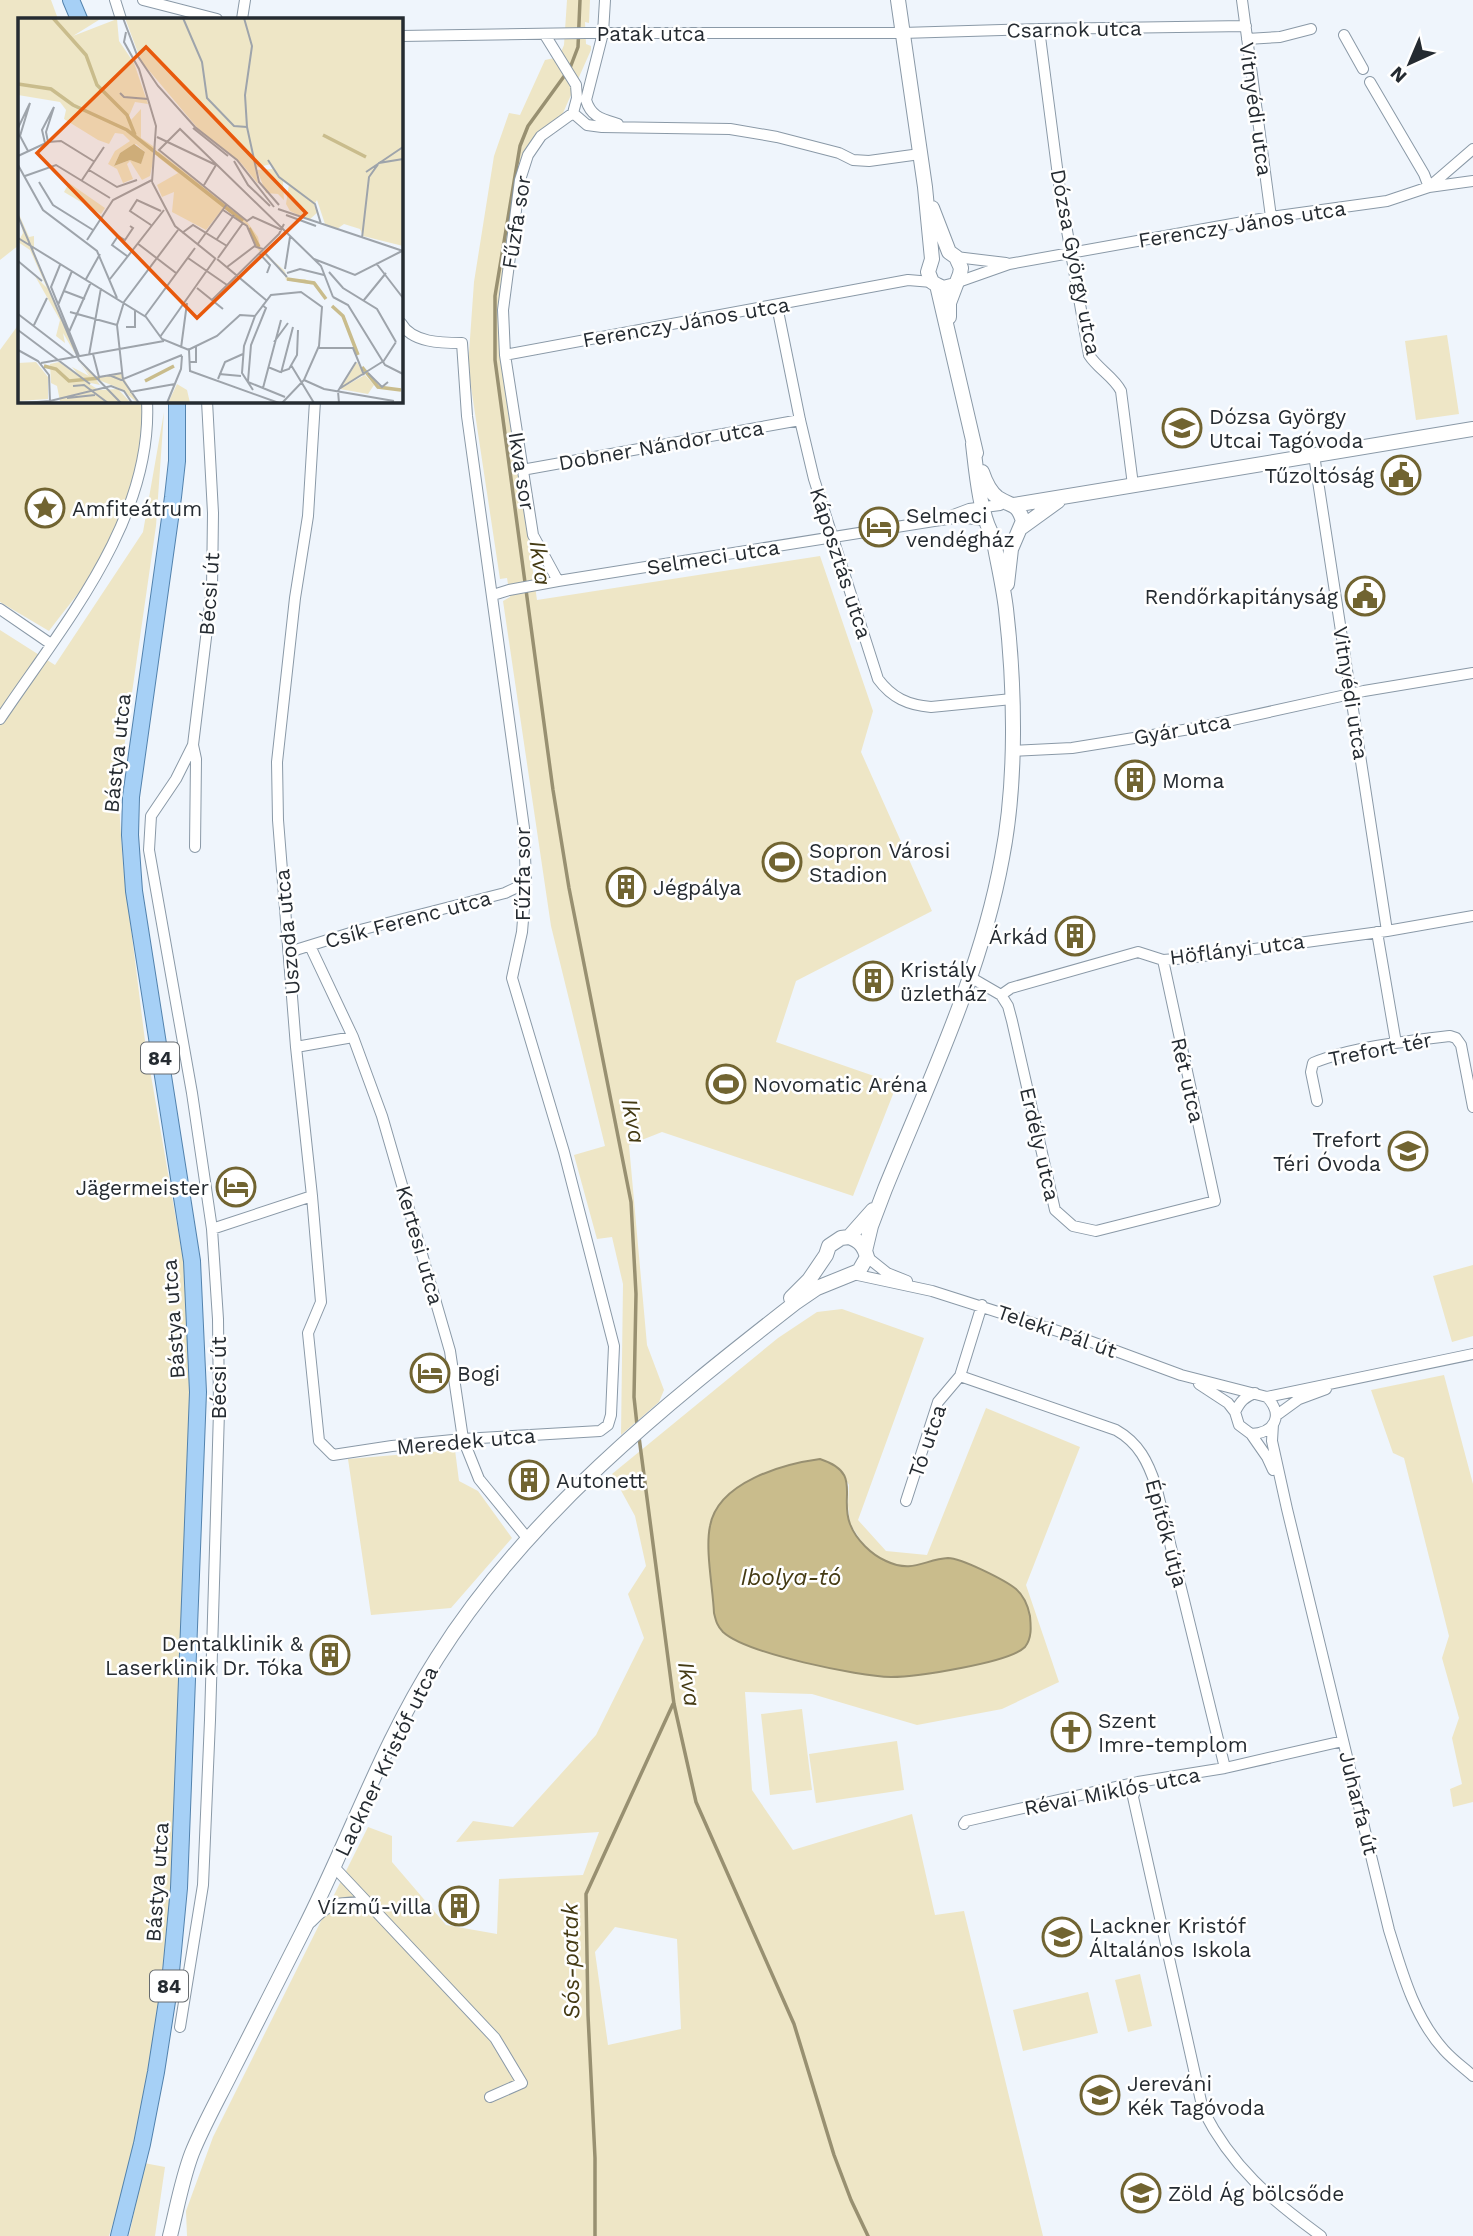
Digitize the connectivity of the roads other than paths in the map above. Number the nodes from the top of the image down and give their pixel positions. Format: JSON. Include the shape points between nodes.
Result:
{"nodes":[{"id":1,"x":71,"y":0,"type":"edge"},
{"id":2,"x":117,"y":0,"type":"edge"},
{"id":3,"x":143,"y":0,"type":"edge"},
{"id":4,"x":246,"y":0,"type":"edge"},
{"id":5,"x":605,"y":0,"type":"edge"},
{"id":6,"x":898,"y":0,"type":"edge"},
{"id":7,"x":1242,"y":0,"type":"edge"},
{"id":8,"x":79,"y":18,"type":"edge"},
{"id":9,"x":121,"y":18,"type":"edge"},
{"id":10,"x":213,"y":18,"type":"edge"},
{"id":11,"x":243,"y":18,"type":"edge"},
{"id":12,"x":1246,"y":26,"type":"junction"},
{"id":13,"x":1039,"y":29,"type":"junction"},
{"id":14,"x":1311,"y":29,"type":"dead end"},
{"id":15,"x":603,"y":33,"type":"junction"},
{"id":16,"x":902,"y":33,"type":"junction"},
{"id":17,"x":545,"y":35,"type":"junction"},
{"id":18,"x":1344,"y":35,"type":"dead end"},
{"id":19,"x":402,"y":36,"type":"edge"},
{"id":20,"x":1247,"y":38,"type":"junction"},
{"id":21,"x":1363,"y":69,"type":"dead end"},
{"id":22,"x":1370,"y":82,"type":"dead end"},
{"id":23,"x":573,"y":113,"type":"junction"},
{"id":24,"x":630,"y":128,"type":"junction"},
{"id":25,"x":1473,"y":149,"type":"edge"},
{"id":26,"x":920,"y":154,"type":"junction"},
{"id":27,"x":1473,"y":181,"type":"edge"},
{"id":28,"x":925,"y":187,"type":"junction"},
{"id":29,"x":1429,"y":187,"type":"junction"},
{"id":30,"x":1271,"y":217,"type":"junction"},
{"id":31,"x":1071,"y":252,"type":"junction"},
{"id":32,"x":953,"y":254,"type":"junction"},
{"id":33,"x":930,"y":263,"type":"junction"},
{"id":34,"x":1009,"y":264,"type":"junction"},
{"id":35,"x":908,"y":280,"type":"junction"},
{"id":36,"x":935,"y":284,"type":"junction"},
{"id":37,"x":956,"y":284,"type":"junction"},
{"id":38,"x":777,"y":306,"type":"junction"},
{"id":39,"x":402,"y":325,"type":"edge"},
{"id":40,"x":952,"y":345,"type":"junction"},
{"id":41,"x":505,"y":355,"type":"junction"},
{"id":42,"x":147,"y":402,"type":"edge"},
{"id":43,"x":177,"y":402,"type":"edge"},
{"id":44,"x":207,"y":402,"type":"edge"},
{"id":45,"x":315,"y":402,"type":"edge"},
{"id":46,"x":800,"y":420,"type":"junction"},
{"id":47,"x":1473,"y":429,"type":"edge"},
{"id":48,"x":974,"y":444,"type":"junction"},
{"id":49,"x":1314,"y":455,"type":"junction"},
{"id":50,"x":522,"y":470,"type":"junction"},
{"id":51,"x":1133,"y":485,"type":"junction"},
{"id":52,"x":1063,"y":497,"type":"junction"},
{"id":53,"x":1008,"y":504,"type":"junction"},
{"id":54,"x":985,"y":514,"type":"junction"},
{"id":55,"x":1019,"y":532,"type":"junction"},
{"id":56,"x":993,"y":536,"type":"junction"},
{"id":57,"x":832,"y":538,"type":"junction"},
{"id":58,"x":558,"y":581,"type":"junction"},
{"id":59,"x":493,"y":596,"type":"junction"},
{"id":60,"x":0,"y":609,"type":"edge"},
{"id":61,"x":1006,"y":610,"type":"junction"},
{"id":62,"x":51,"y":643,"type":"junction"},
{"id":63,"x":1473,"y":673,"type":"edge"},
{"id":64,"x":1350,"y":694,"type":"junction"},
{"id":65,"x":1012,"y":699,"type":"junction"},
{"id":66,"x":0,"y":719,"type":"edge"},
{"id":67,"x":192,"y":745,"type":"junction"},
{"id":68,"x":1012,"y":751,"type":"junction"},
{"id":69,"x":195,"y":847,"type":"dead end"},
{"id":70,"x":526,"y":883,"type":"junction"},
{"id":71,"x":1473,"y":916,"type":"edge"},
{"id":72,"x":1382,"y":931,"type":"junction"},
{"id":73,"x":310,"y":946,"type":"junction"},
{"id":74,"x":289,"y":952,"type":"junction"},
{"id":75,"x":1163,"y":960,"type":"junction"},
{"id":76,"x":970,"y":977,"type":"junction"},
{"id":77,"x":1001,"y":995,"type":"junction"},
{"id":78,"x":353,"y":1037,"type":"junction"},
{"id":79,"x":1396,"y":1043,"type":"junction"},
{"id":80,"x":296,"y":1047,"type":"junction"},
{"id":81,"x":1317,"y":1101,"type":"dead end"},
{"id":82,"x":1473,"y":1107,"type":"edge"},
{"id":83,"x":885,"y":1188,"type":"junction"},
{"id":84,"x":312,"y":1196,"type":"junction"},
{"id":85,"x":1215,"y":1201,"type":"joint"},
{"id":86,"x":212,"y":1229,"type":"junction"},
{"id":87,"x":849,"y":1237,"type":"junction"},
{"id":88,"x":866,"y":1254,"type":"junction"},
{"id":89,"x":826,"y":1255,"type":"junction"},
{"id":90,"x":850,"y":1275,"type":"junction"},
{"id":91,"x":932,"y":1291,"type":"junction"},
{"id":92,"x":982,"y":1306,"type":"junction"},
{"id":93,"x":750,"y":1338,"type":"junction"},
{"id":94,"x":1473,"y":1354,"type":"edge"},
{"id":95,"x":1181,"y":1375,"type":"junction"},
{"id":96,"x":960,"y":1376,"type":"junction"},
{"id":97,"x":1349,"y":1380,"type":"junction"},
{"id":98,"x":1255,"y":1393,"type":"junction"},
{"id":99,"x":1267,"y":1397,"type":"junction"},
{"id":100,"x":1235,"y":1412,"type":"junction"},
{"id":101,"x":1275,"y":1419,"type":"junction"},
{"id":102,"x":600,"y":1431,"type":"joint"},
{"id":103,"x":1251,"y":1434,"type":"junction"},
{"id":104,"x":463,"y":1439,"type":"junction"},
{"id":105,"x":333,"y":1455,"type":"joint"},
{"id":106,"x":906,"y":1501,"type":"dead end"},
{"id":107,"x":1287,"y":1509,"type":"junction"},
{"id":108,"x":528,"y":1539,"type":"junction"},
{"id":109,"x":1343,"y":1741,"type":"junction"},
{"id":110,"x":1225,"y":1768,"type":"junction"},
{"id":111,"x":1138,"y":1783,"type":"junction"},
{"id":112,"x":964,"y":1824,"type":"dead end"},
{"id":113,"x":335,"y":1868,"type":"junction"},
{"id":114,"x":367,"y":1903,"type":"junction"},
{"id":115,"x":304,"y":1929,"type":"junction"},
{"id":116,"x":180,"y":2027,"type":"dead end"},
{"id":117,"x":1473,"y":2077,"type":"edge"},
{"id":118,"x":490,"y":2097,"type":"dead end"},
{"id":119,"x":119,"y":2236,"type":"edge"},
{"id":120,"x":170,"y":2236,"type":"edge"},
{"id":121,"x":1321,"y":2236,"type":"edge"}],
"edges":[{"from":1,"to":8,"type":"main road"},
{"from":2,"to":9,"type":"street"},
{"from":3,"to":10,"type":"street"},
{"from":4,"to":11,"type":"street"},
{"from":5,"to":15,"type":"street"},
{"from":6,"to":16,"type":"street","name":"Lackner Kristóf utca"},
{"from":7,"to":12,"type":"street","name":"Vitnyédi utca"},
{"from":12,"to":13,"type":"street","name":"Csarnok utca"},
{"from":12,"to":20,"type":"street","name":"Vitnyédi utca"},
{"from":13,"to":16,"type":"street","name":"Csarnok utca"},
{"from":13,"to":31,"type":"street","name":"Dózsa György utca"},
{"from":14,"to":20,"type":"street","via":[[1280,37]]},
{"from":15,"to":16,"type":"street","name":"Patak utca"},
{"from":15,"to":17,"type":"street","name":"Patak utca"},
{"from":15,"to":24,"type":"street","via":[[586,100],[595,116]]},
{"from":16,"to":26,"type":"street","name":"Lackner Kristóf utca"},
{"from":17,"to":19,"type":"street","name":"Patak utca"},
{"from":17,"to":23,"type":"street","via":[[576,85]]},
{"from":18,"to":21,"type":"street"},
{"from":20,"to":30,"type":"street","name":"Vitnyédi utca"},
{"from":22,"to":29,"type":"street"},
{"from":23,"to":24,"type":"street","via":[[587,125]]},
{"from":23,"to":41,"type":"street","name":"Fűzfa sor","via":[[541,136],[528,155],[520,180],[503,310]]},
{"from":24,"to":26,"type":"street","via":[[730,129],[853,160]]},
{"from":25,"to":29,"type":"street"},
{"from":26,"to":28,"type":"street","name":"Lackner Kristóf utca"},
{"from":27,"to":29,"type":"street","name":"Ferenczy János utca"},
{"from":28,"to":32,"type":"street","name":"Lackner Kristóf utca"},
{"from":28,"to":33,"type":"street","name":"Lackner Kristóf utca"},
{"from":29,"to":30,"type":"street","name":"Ferenczy János utca","via":[[1387,201]]},
{"from":30,"to":31,"type":"street","name":"Ferenczy János utca"},
{"from":31,"to":34,"type":"street","name":"Ferenczy János utca"},
{"from":31,"to":51,"type":"street","name":"Dózsa György utca","via":[[1089,355],[1121,391]]},
{"from":32,"to":33,"type":"street","via":[[936,253]]},
{"from":32,"to":34,"type":"street","name":"Ferenczy János utca"},
{"from":32,"to":37,"type":"street","name":"Lackner Kristóf utca","via":[[961,268]]},
{"from":33,"to":35,"type":"street","name":"Ferenczy János utca"},
{"from":33,"to":36,"type":"street","name":"Lackner Kristóf utca","via":[[928,272]]},
{"from":34,"to":37,"type":"street","name":"Ferenczy János utca"},
{"from":35,"to":36,"type":"street","name":"Ferenczy János utca"},
{"from":35,"to":38,"type":"street","name":"Ferenczy János utca"},
{"from":36,"to":37,"type":"street","via":[[943,288]]},
{"from":36,"to":40,"type":"street","name":"Lackner Kristóf utca"},
{"from":37,"to":40,"type":"street","name":"Lackner Kristóf utca","via":[[949,309]]},
{"from":38,"to":41,"type":"street","name":"Ferenczy János utca"},
{"from":38,"to":46,"type":"street","name":"Káposztás utca"},
{"from":39,"to":59,"type":"street","name":"Fűzfa sor","via":[[408,334],[462,343],[467,416]]},
{"from":40,"to":48,"type":"street","name":"Lackner Kristóf utca"},
{"from":41,"to":50,"type":"street","name":"Ikva sor"},
{"from":42,"to":62,"type":"street","via":[[142,466],[118,537]]},
{"from":43,"to":119,"type":"main road","name":"Bástya utca","number":"84","via":[[177,461],[134,773],[130,835],[134,891],[192,1261],[198,1406],[179,1888],[156,2072]]},
{"from":44,"to":67,"type":"street","name":"Bécsi út","via":[[212,588]]},
{"from":45,"to":74,"type":"street","name":"Uszoda utca","via":[[308,516],[277,762]]},
{"from":46,"to":50,"type":"street","name":"Dobner Nándor utca"},
{"from":46,"to":57,"type":"street","name":"Káposztás utca"},
{"from":47,"to":49,"type":"street"},
{"from":48,"to":53,"type":"street","name":"Lackner Kristóf utca","via":[[988,487]]},
{"from":48,"to":54,"type":"street","name":"Lackner Kristóf utca"},
{"from":49,"to":51,"type":"street"},
{"from":49,"to":64,"type":"street","name":"Vitnyédi utca"},
{"from":50,"to":58,"type":"street","name":"Ikva sor","via":[[533,535]]},
{"from":51,"to":52,"type":"street"},
{"from":52,"to":53,"type":"street"},
{"from":52,"to":55,"type":"street"},
{"from":53,"to":54,"type":"street"},
{"from":53,"to":55,"type":"street","name":"Lackner Kristóf utca","via":[[1022,516]]},
{"from":54,"to":56,"type":"street","name":"Lackner Kristóf utca"},
{"from":54,"to":57,"type":"street","name":"Selmeci utca"},
{"from":55,"to":56,"type":"street","via":[[1001,540]]},
{"from":55,"to":61,"type":"street","name":"Lackner Kristóf utca","via":[[1008,562]]},
{"from":56,"to":61,"type":"street","name":"Lackner Kristóf utca"},
{"from":57,"to":58,"type":"street","name":"Selmeci utca"},
{"from":57,"to":65,"type":"street","name":"Káposztás utca","via":[[878,679],[889,692],[903,701],[931,707]]},
{"from":58,"to":59,"type":"street","name":"Selmeci utca"},
{"from":59,"to":70,"type":"street","name":"Fűzfa sor"},
{"from":60,"to":62,"type":"street"},
{"from":61,"to":65,"type":"street","name":"Lackner Kristóf utca"},
{"from":62,"to":66,"type":"street"},
{"from":63,"to":64,"type":"street","name":"Gyár utca"},
{"from":64,"to":68,"type":"street","name":"Gyár utca","via":[[1185,730],[1089,746]]},
{"from":64,"to":72,"type":"street","name":"Vitnyédi utca"},
{"from":65,"to":68,"type":"street","name":"Lackner Kristóf utca"},
{"from":67,"to":69,"type":"street","name":"Bécsi út","via":[[196,758]]},
{"from":67,"to":86,"type":"street","name":"Bécsi út","via":[[151,816],[149,850]]},
{"from":68,"to":76,"type":"street","name":"Lackner Kristóf utca","via":[[1002,859]]},
{"from":70,"to":73,"type":"street","name":"Csík Ferenc utca","via":[[505,893]]},
{"from":70,"to":102,"type":"street","name":"Fűzfa sor","via":[[512,978],[564,1152],[614,1346],[611,1415]]},
{"from":71,"to":72,"type":"street","name":"Höflányi utca"},
{"from":72,"to":75,"type":"street","name":"Höflányi utca"},
{"from":72,"to":79,"type":"street","name":"Vitnyédi utca"},
{"from":73,"to":74,"type":"street","name":"Csík Ferenc utca"},
{"from":73,"to":78,"type":"street","name":"Kertesi utca"},
{"from":74,"to":80,"type":"street","name":"Uszoda utca"},
{"from":75,"to":77,"type":"street","name":"Höflányi utca","via":[[1138,952],[1011,988]]},
{"from":75,"to":85,"type":"street","name":"Rét utca"},
{"from":76,"to":77,"type":"street"},
{"from":76,"to":83,"type":"street","name":"Lackner Kristóf utca"},
{"from":77,"to":85,"type":"street","name":"Erdély utca","via":[[1013,1021],[1055,1210],[1073,1226],[1096,1231]]},
{"from":78,"to":80,"type":"street"},
{"from":78,"to":104,"type":"street","name":"Kertesi utca","via":[[382,1116],[450,1351]]},
{"from":79,"to":81,"type":"street","name":"Trefort tér","via":[[1313,1063]]},
{"from":79,"to":82,"type":"street","name":"Trefort tér","via":[[1456,1038]]},
{"from":80,"to":84,"type":"street","name":"Uszoda utca"},
{"from":83,"to":87,"type":"street","name":"Lackner Kristóf utca","via":[[869,1216]]},
{"from":83,"to":88,"type":"street","name":"Lackner Kristóf utca"},
{"from":84,"to":86,"type":"street"},
{"from":84,"to":105,"type":"street","name":"Uszoda utca","via":[[321,1302],[308,1333],[319,1441]]},
{"from":86,"to":116,"type":"street","name":"Bécsi út","via":[[219,1411],[210,1720],[203,1885]]},
{"from":87,"to":88,"type":"street","via":[[862,1243]]},
{"from":87,"to":89,"type":"street","name":"Lackner Kristóf utca","via":[[829,1246]]},
{"from":88,"to":90,"type":"street","name":"Lackner Kristóf utca","via":[[859,1271]]},
{"from":88,"to":91,"type":"street","via":[[887,1273]]},
{"from":89,"to":90,"type":"street","via":[[832,1270]]},
{"from":89,"to":93,"type":"street","name":"Lackner Kristóf utca","via":[[809,1280]]},
{"from":90,"to":91,"type":"street"},
{"from":90,"to":93,"type":"street","name":"Lackner Kristóf utca","via":[[817,1288]]},
{"from":91,"to":92,"type":"street","name":"Teleki Pál út"},
{"from":92,"to":95,"type":"street","name":"Teleki Pál út"},
{"from":92,"to":96,"type":"street","name":"Tó utca"},
{"from":93,"to":108,"type":"street","name":"Lackner Kristóf utca","via":[[595,1469]]},
{"from":94,"to":97,"type":"street"},
{"from":95,"to":98,"type":"street","name":"Teleki Pál út"},
{"from":95,"to":100,"type":"street","name":"Teleki Pál út","via":[[1218,1395]]},
{"from":96,"to":106,"type":"street","name":"Tó utca","via":[[938,1402]]},
{"from":96,"to":110,"type":"street","name":"Építők útja","via":[[1116,1430],[1145,1456]]},
{"from":97,"to":99,"type":"street"},
{"from":97,"to":101,"type":"street","via":[[1299,1399]]},
{"from":98,"to":99,"type":"street","name":"Teleki Pál út"},
{"from":98,"to":100,"type":"street","via":[[1246,1396]]},
{"from":99,"to":101,"type":"street","via":[[1275,1405]]},
{"from":100,"to":103,"type":"street","name":"Teleki Pál út","via":[[1239,1425]]},
{"from":101,"to":103,"type":"street"},
{"from":101,"to":107,"type":"street","name":"Juharfa út","via":[[1272,1441]]},
{"from":102,"to":104,"type":"street","name":"Meredek utca"},
{"from":103,"to":107,"type":"street","name":"Juharfa út","via":[[1269,1460]]},
{"from":104,"to":105,"type":"street","name":"Meredek utca"},
{"from":104,"to":108,"type":"street","name":"Kertesi utca","via":[[479,1479]]},
{"from":107,"to":109,"type":"street","name":"Juharfa út"},
{"from":108,"to":113,"type":"street","name":"Lackner Kristóf utca","via":[[436,1659],[401,1721]]},
{"from":109,"to":110,"type":"street","name":"Révai Miklós utca"},
{"from":109,"to":117,"type":"street","name":"Juharfa út","via":[[1406,1984],[1423,2021],[1444,2050]]},
{"from":110,"to":111,"type":"street","name":"Révai Miklós utca"},
{"from":111,"to":112,"type":"street","name":"Révai Miklós utca"},
{"from":111,"to":121,"type":"street","via":[[1133,1797],[1203,2110],[1245,2172]]},
{"from":113,"to":114,"type":"street"},
{"from":113,"to":115,"type":"street","name":"Lackner Kristóf utca"},
{"from":114,"to":115,"type":"street","via":[[336,1902]]},
{"from":114,"to":118,"type":"street","via":[[502,2049],[522,2083]]},
{"from":115,"to":120,"type":"street","name":"Lackner Kristóf utca","via":[[200,2135]]}]}
